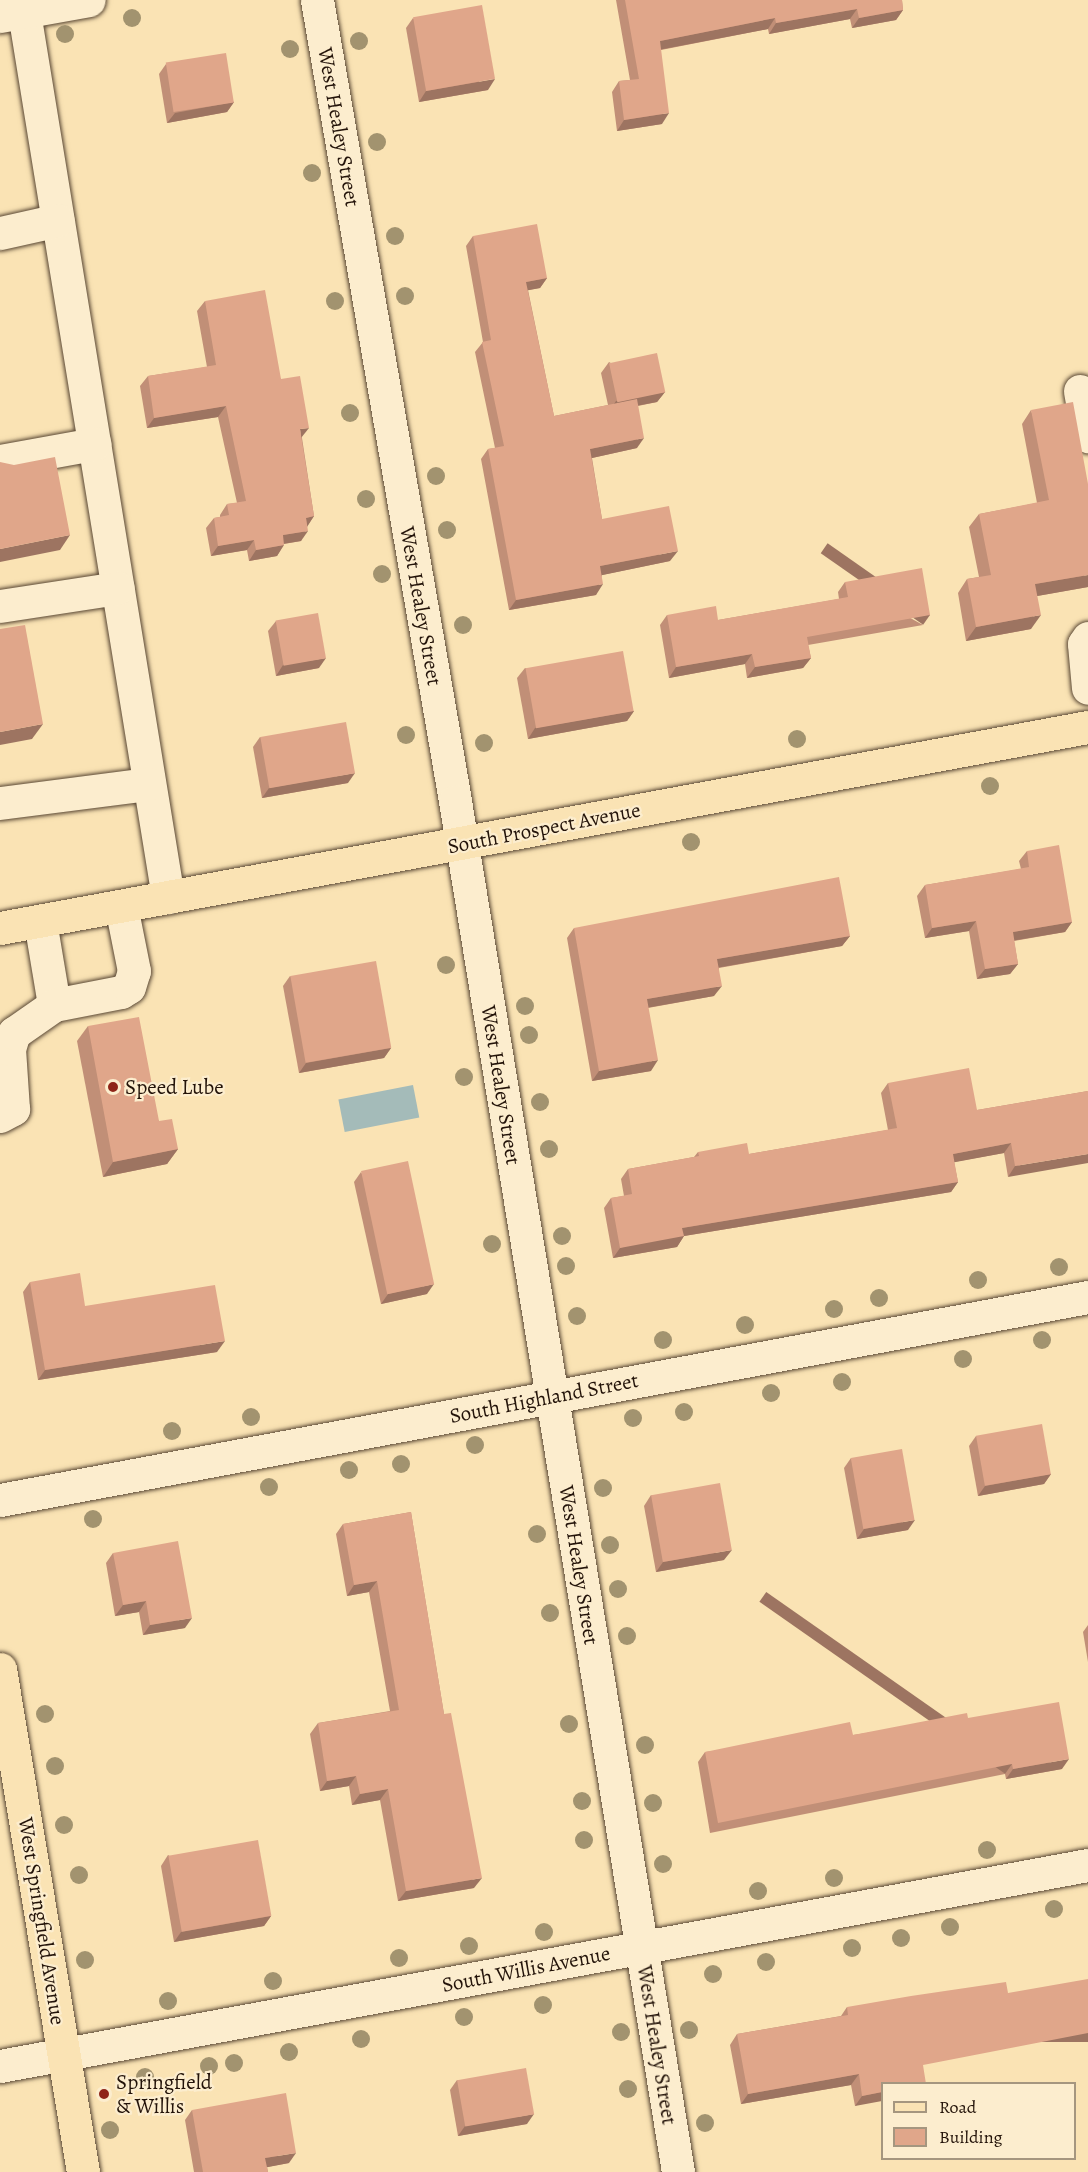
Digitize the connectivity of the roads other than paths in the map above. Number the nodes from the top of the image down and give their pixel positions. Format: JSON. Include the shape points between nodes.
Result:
{"nodes":[{"id":1,"x":89,"y":0,"type":"edge"},
{"id":2,"x":317,"y":0,"type":"edge"},
{"id":3,"x":15,"y":9,"type":"edge"},
{"id":4,"x":58,"y":220,"type":"junction"},
{"id":5,"x":0,"y":233,"type":"edge"},
{"id":6,"x":1080,"y":392,"type":"dead end"},
{"id":7,"x":1088,"y":436,"type":"edge"},
{"id":8,"x":94,"y":444,"type":"junction"},
{"id":9,"x":0,"y":460,"type":"edge"},
{"id":10,"x":118,"y":588,"type":"junction"},
{"id":11,"x":0,"y":606,"type":"edge"},
{"id":12,"x":1088,"y":638,"type":"edge"},
{"id":13,"x":1088,"y":688,"type":"edge"},
{"id":14,"x":1088,"y":727,"type":"edge"},
{"id":15,"x":149,"y":784,"type":"junction"},
{"id":16,"x":0,"y":803,"type":"edge"},
{"id":17,"x":462,"y":843,"type":"junction"},
{"id":18,"x":168,"y":897,"type":"junction"},
{"id":19,"x":121,"y":906,"type":"junction"},
{"id":20,"x":40,"y":921,"type":"junction"},
{"id":21,"x":0,"y":928,"type":"edge"},
{"id":22,"x":54,"y":1005,"type":"junction"},
{"id":23,"x":0,"y":1116,"type":"edge"},
{"id":24,"x":1088,"y":1298,"type":"edge"},
{"id":25,"x":552,"y":1396,"type":"junction"},
{"id":26,"x":0,"y":1500,"type":"edge"},
{"id":27,"x":0,"y":1669,"type":"edge"},
{"id":28,"x":1088,"y":1865,"type":"edge"},
{"id":29,"x":641,"y":1948,"type":"junction"},
{"id":30,"x":64,"y":2055,"type":"junction"},
{"id":31,"x":0,"y":2066,"type":"edge"},
{"id":32,"x":83,"y":2172,"type":"edge"},
{"id":33,"x":678,"y":2172,"type":"edge"}],
"edges":[{"from":1,"to":3,"type":"street"},
{"from":2,"to":17,"type":"street","name":"West Healey Street"},
{"from":3,"to":4,"type":"street"},
{"from":4,"to":5,"type":"street"},
{"from":4,"to":8,"type":"street"},
{"from":6,"to":7,"type":"street"},
{"from":8,"to":9,"type":"street"},
{"from":8,"to":10,"type":"street"},
{"from":10,"to":11,"type":"street"},
{"from":10,"to":15,"type":"street"},
{"from":12,"to":13,"type":"street","via":[[1084,644]]},
{"from":14,"to":17,"type":"main road","name":"South Prospect Avenue"},
{"from":15,"to":16,"type":"street"},
{"from":15,"to":18,"type":"street"},
{"from":17,"to":18,"type":"main road","name":"South Prospect Avenue"},
{"from":17,"to":25,"type":"street","name":"West Healey Street"},
{"from":18,"to":19,"type":"main road","name":"South Prospect Avenue"},
{"from":19,"to":20,"type":"main road","name":"South Prospect Avenue"},
{"from":19,"to":22,"type":"street","via":[[134,971],[129,987]]},
{"from":20,"to":21,"type":"main road","name":"South Prospect Avenue"},
{"from":20,"to":22,"type":"street"},
{"from":22,"to":23,"type":"street","via":[[14,1033],[9,1049],[13,1109]]},
{"from":24,"to":25,"type":"street","name":"South Highland Street"},
{"from":25,"to":26,"type":"street","name":"South Highland Street"},
{"from":25,"to":29,"type":"street","name":"West Healey Street"},
{"from":27,"to":30,"type":"main road","name":"West Springfield Avenue"},
{"from":28,"to":29,"type":"street","name":"South Willis Avenue"},
{"from":29,"to":30,"type":"street","name":"South Willis Avenue"},
{"from":29,"to":33,"type":"street","name":"West Healey Street"},
{"from":30,"to":31,"type":"street","name":"South Willis Avenue"},
{"from":30,"to":32,"type":"main road","name":"West Springfield Avenue"}]}
